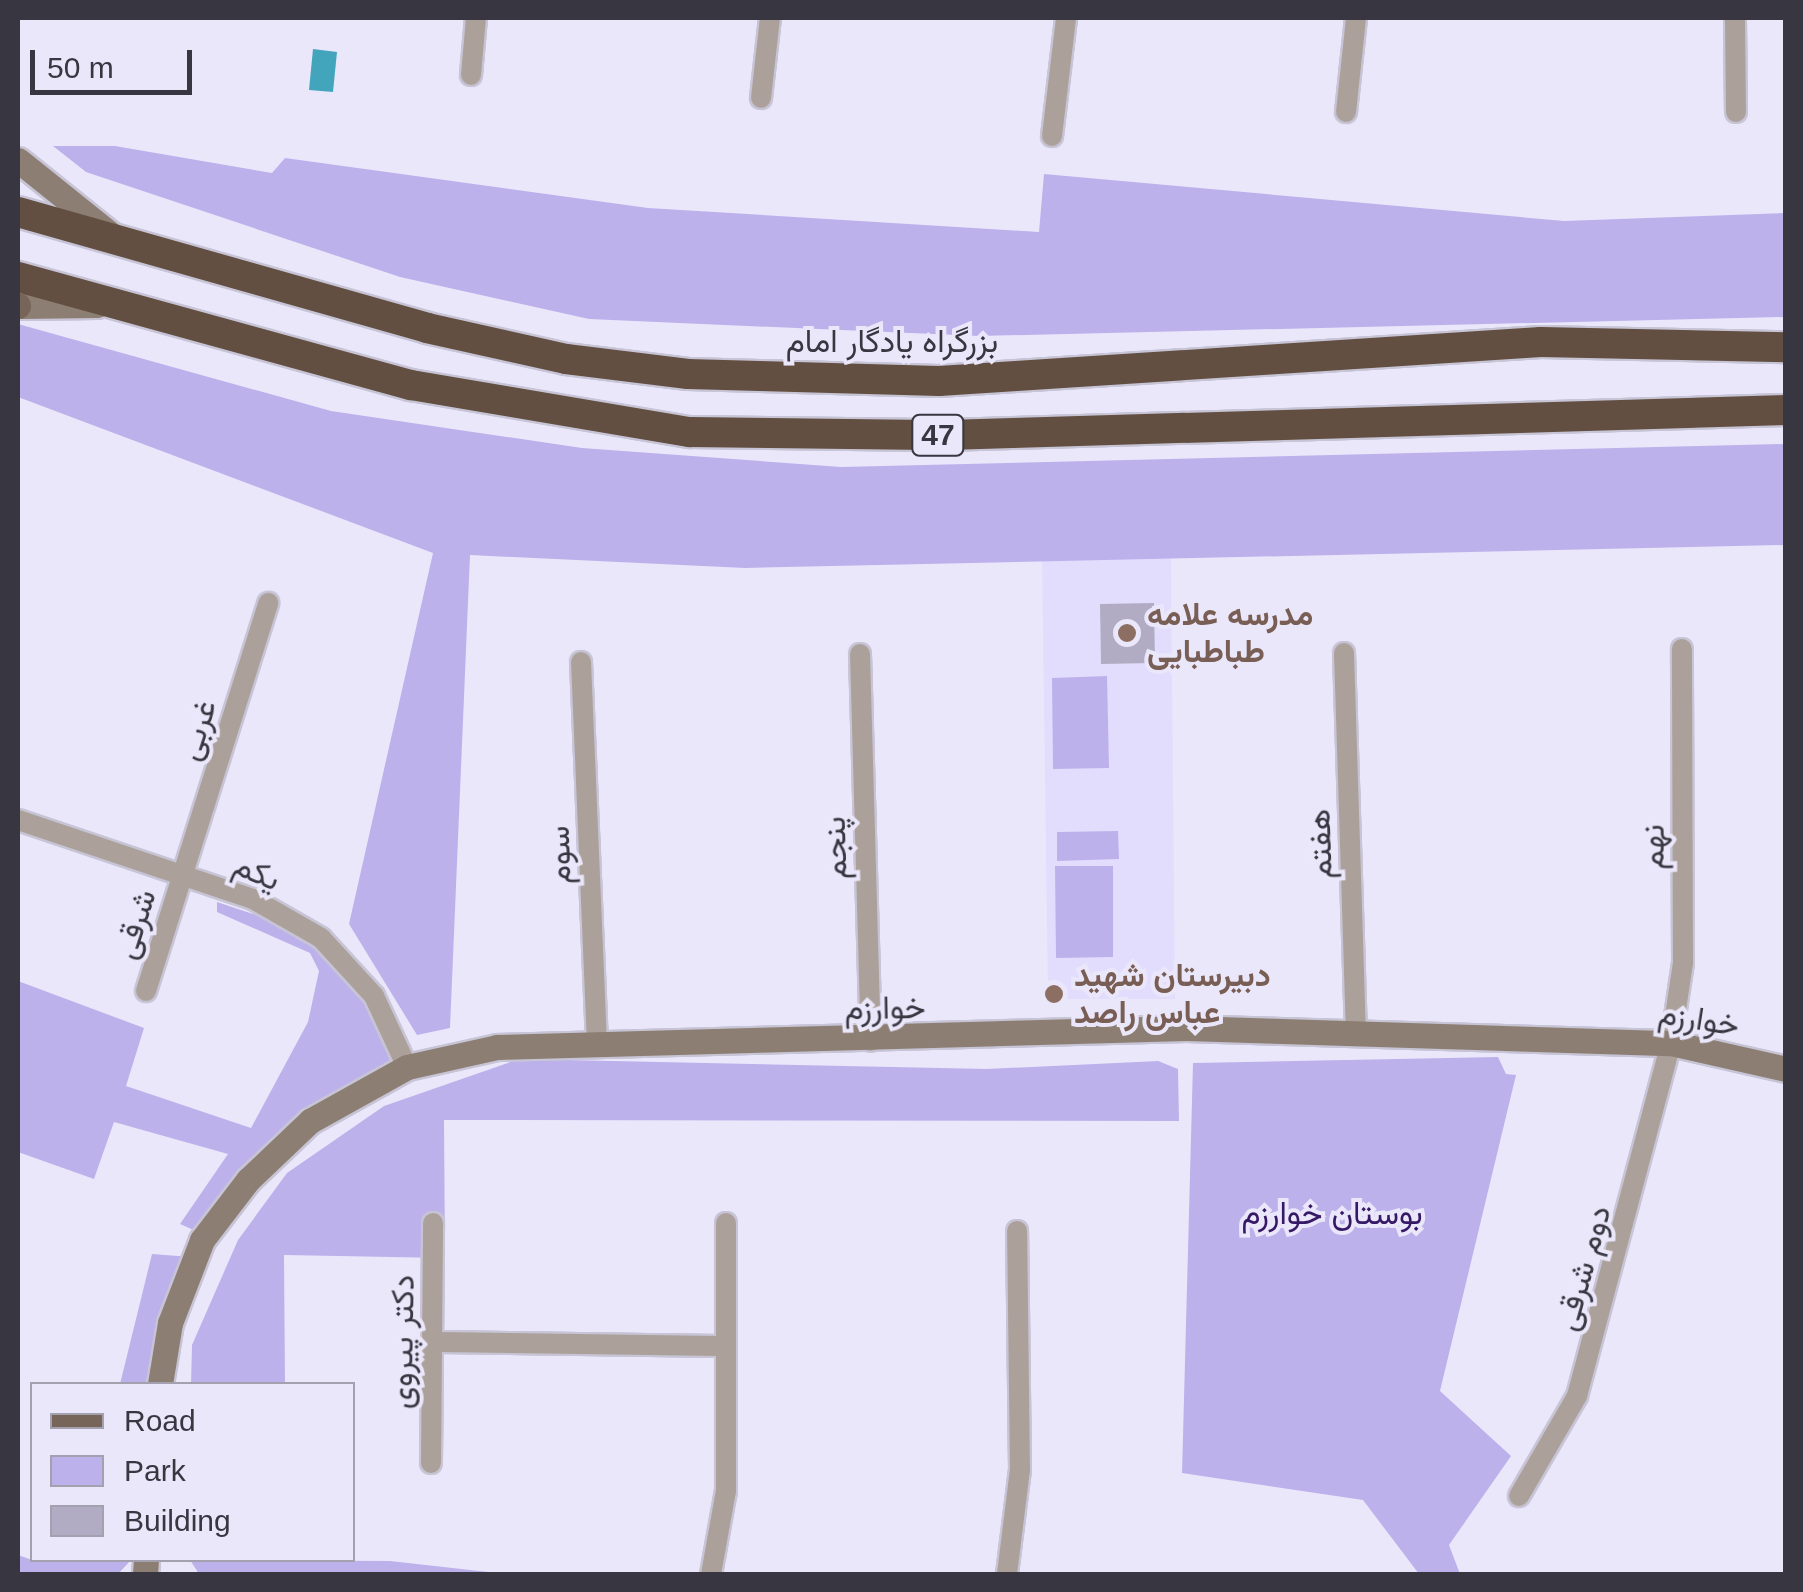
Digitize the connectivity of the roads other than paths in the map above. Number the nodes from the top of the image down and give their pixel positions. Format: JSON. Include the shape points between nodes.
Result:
{"nodes":[{"id":1,"x":476,"y":18,"type":"edge"},
{"id":2,"x":770,"y":18,"type":"edge"},
{"id":3,"x":1066,"y":18,"type":"edge"},
{"id":4,"x":1356,"y":18,"type":"edge"},
{"id":5,"x":1735,"y":18,"type":"edge"},
{"id":6,"x":471,"y":76,"type":"dead end"},
{"id":7,"x":761,"y":98,"type":"dead end"},
{"id":8,"x":1346,"y":112,"type":"dead end"},
{"id":9,"x":1736,"y":112,"type":"dead end"},
{"id":10,"x":1052,"y":136,"type":"dead end"},
{"id":11,"x":18,"y":160,"type":"edge"},
{"id":12,"x":18,"y":212,"type":"edge"},
{"id":13,"x":130,"y":249,"type":"junction"},
{"id":14,"x":18,"y":277,"type":"edge"},
{"id":15,"x":105,"y":305,"type":"junction"},
{"id":16,"x":18,"y":306,"type":"edge"},
{"id":17,"x":1786,"y":346,"type":"edge"},
{"id":18,"x":1786,"y":410,"type":"edge"},
{"id":19,"x":268,"y":604,"type":"dead end"},
{"id":20,"x":1682,"y":649,"type":"dead end"},
{"id":21,"x":1344,"y":653,"type":"dead end"},
{"id":22,"x":860,"y":654,"type":"dead end"},
{"id":23,"x":581,"y":662,"type":"dead end"},
{"id":24,"x":18,"y":820,"type":"edge"},
{"id":25,"x":182,"y":876,"type":"junction"},
{"id":26,"x":146,"y":991,"type":"dead end"},
{"id":27,"x":1356,"y":1033,"type":"junction"},
{"id":28,"x":871,"y":1041,"type":"junction"},
{"id":29,"x":1670,"y":1043,"type":"junction"},
{"id":30,"x":597,"y":1045,"type":"junction"},
{"id":31,"x":408,"y":1067,"type":"junction"},
{"id":32,"x":1786,"y":1069,"type":"edge"},
{"id":33,"x":726,"y":1222,"type":"dead end"},
{"id":34,"x":433,"y":1223,"type":"dead end"},
{"id":35,"x":1017,"y":1231,"type":"dead end"},
{"id":36,"x":432,"y":1342,"type":"junction"},
{"id":37,"x":726,"y":1346,"type":"junction"},
{"id":38,"x":160,"y":1382,"type":"edge"},
{"id":39,"x":431,"y":1462,"type":"dead end"},
{"id":40,"x":1519,"y":1496,"type":"dead end"},
{"id":41,"x":711,"y":1574,"type":"edge"},
{"id":42,"x":1007,"y":1574,"type":"edge"}],
"edges":[{"from":1,"to":6,"type":"street"},
{"from":2,"to":7,"type":"street"},
{"from":3,"to":10,"type":"street"},
{"from":4,"to":8,"type":"street"},
{"from":5,"to":9,"type":"street"},
{"from":11,"to":13,"type":"street"},
{"from":12,"to":13,"type":"highway","name":"بزرگراه یادگار امام","number":"47"},
{"from":13,"to":17,"type":"highway","name":"بزرگراه یادگار امام","number":"47","via":[[427,328],[566,359],[688,374],[939,381],[1541,342]]},
{"from":14,"to":15,"type":"highway","number":"47"},
{"from":15,"to":16,"type":"street"},
{"from":15,"to":18,"type":"highway","number":"47","via":[[411,385],[690,432],[947,436]]},
{"from":19,"to":25,"type":"street","name":"غربی"},
{"from":20,"to":29,"type":"street","name":"نهم","via":[[1684,963]]},
{"from":21,"to":27,"type":"street","name":"هفتم"},
{"from":22,"to":28,"type":"street","name":"پنجم"},
{"from":23,"to":30,"type":"street","name":"سوم"},
{"from":24,"to":25,"type":"street","name":"یکم"},
{"from":25,"to":26,"type":"street","name":"شرقی"},
{"from":25,"to":31,"type":"street","name":"یکم","via":[[253,899],[321,938],[374,996]]},
{"from":27,"to":28,"type":"street","name":"خوارزم","via":[[1186,1028]]},
{"from":27,"to":29,"type":"street","name":"خوارزم"},
{"from":28,"to":30,"type":"street","name":"خوارزم"},
{"from":29,"to":32,"type":"street","name":"خوارزم"},
{"from":29,"to":40,"type":"street","name":"دوم شرقی","via":[[1577,1396]]},
{"from":30,"to":31,"type":"street","name":"خوارزم","via":[[497,1047]]},
{"from":31,"to":38,"type":"street","name":"خوارزم","via":[[310,1121],[248,1180],[202,1240],[170,1324]]},
{"from":33,"to":37,"type":"street"},
{"from":34,"to":36,"type":"street","name":"دکتر پیروی"},
{"from":35,"to":42,"type":"street","via":[[1020,1470]]},
{"from":36,"to":37,"type":"street"},
{"from":36,"to":39,"type":"street","name":"دکتر پیروی"},
{"from":37,"to":41,"type":"street","via":[[726,1491]]}]}
